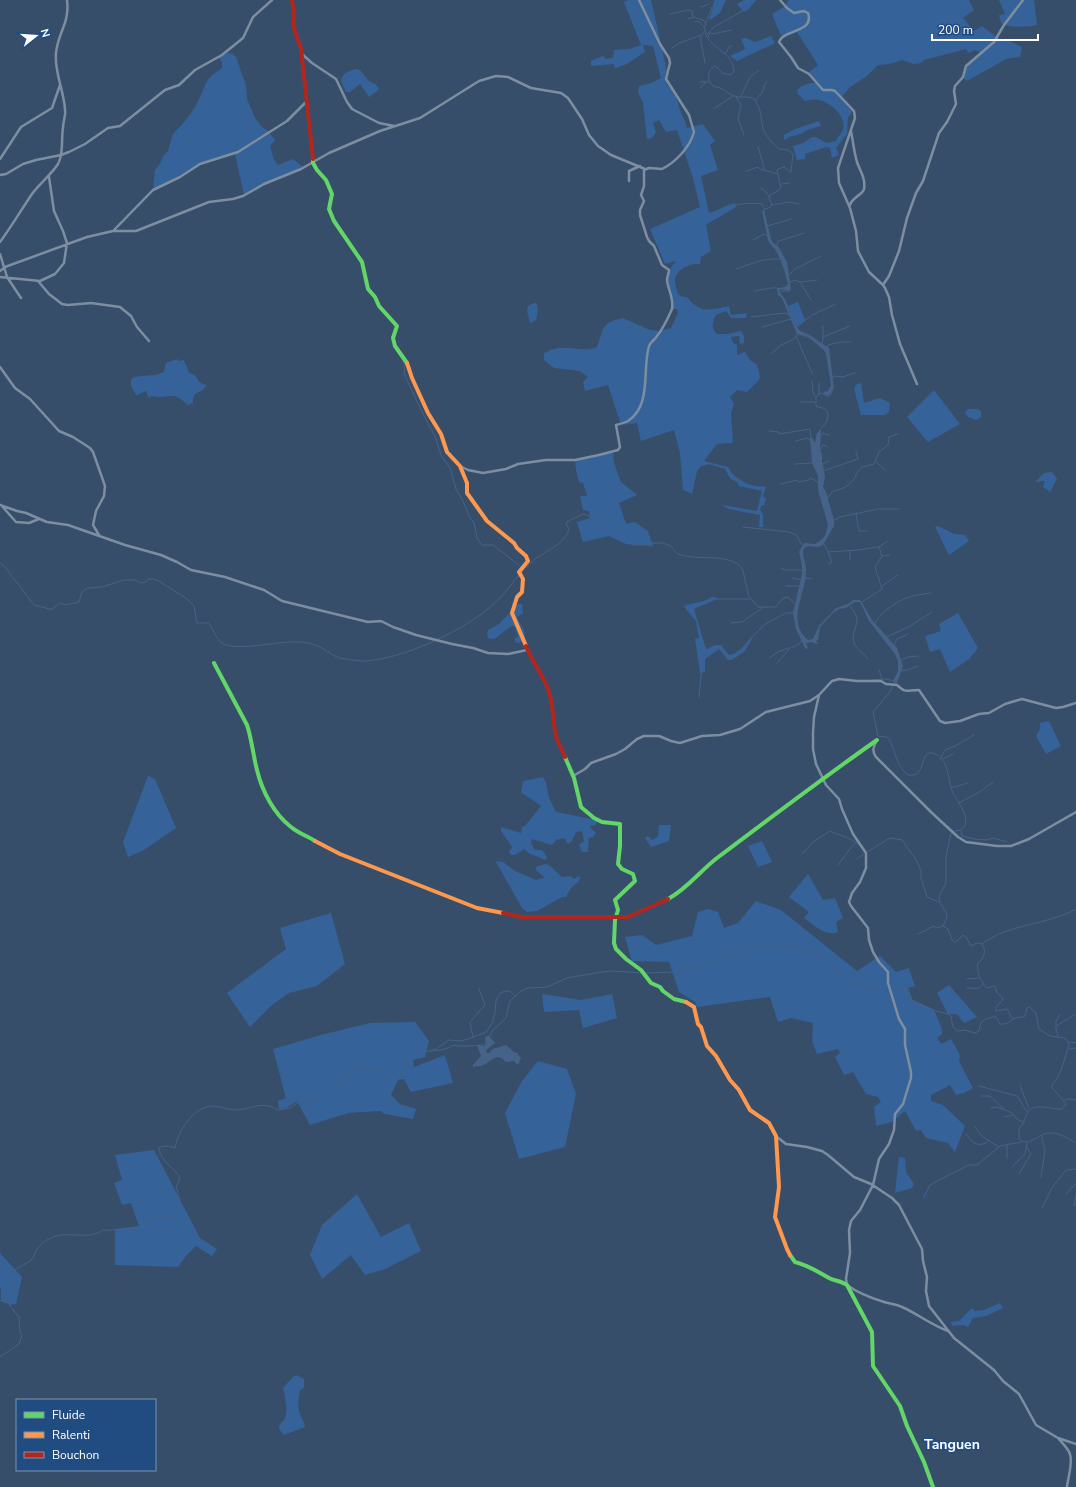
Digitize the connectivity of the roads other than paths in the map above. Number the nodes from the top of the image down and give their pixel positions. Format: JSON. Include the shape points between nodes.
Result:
{"nodes":[{"id":1,"x":66,"y":0,"type":"edge"},
{"id":2,"x":272,"y":0,"type":"edge"},
{"id":3,"x":292,"y":0,"type":"edge"},
{"id":4,"x":639,"y":0,"type":"edge"},
{"id":5,"x":780,"y":0,"type":"edge"},
{"id":6,"x":1023,"y":0,"type":"edge"},
{"id":7,"x":301,"y":54,"type":"junction"},
{"id":8,"x":60,"y":84,"type":"junction"},
{"id":9,"x":306,"y":102,"type":"junction"},
{"id":10,"x":395,"y":126,"type":"junction"},
{"id":11,"x":851,"y":131,"type":"junction"},
{"id":12,"x":61,"y":155,"type":"junction"},
{"id":13,"x":0,"y":159,"type":"edge"},
{"id":14,"x":313,"y":163,"type":"junction"},
{"id":15,"x":640,"y":166,"type":"junction"},
{"id":16,"x":645,"y":168,"type":"junction"},
{"id":17,"x":0,"y":175,"type":"edge"},
{"id":18,"x":49,"y":176,"type":"junction"},
{"id":19,"x":629,"y":181,"type":"dead end"},
{"id":20,"x":850,"y":206,"type":"junction"},
{"id":21,"x":113,"y":231,"type":"junction"},
{"id":22,"x":0,"y":242,"type":"edge"},
{"id":23,"x":67,"y":243,"type":"junction"},
{"id":24,"x":0,"y":254,"type":"edge"},
{"id":25,"x":5,"y":267,"type":"junction"},
{"id":26,"x":0,"y":271,"type":"edge"},
{"id":27,"x":0,"y":277,"type":"edge"},
{"id":28,"x":7,"y":277,"type":"junction"},
{"id":29,"x":38,"y":281,"type":"junction"},
{"id":30,"x":883,"y":285,"type":"junction"},
{"id":31,"x":21,"y":298,"type":"dead end"},
{"id":32,"x":149,"y":341,"type":"dead end"},
{"id":33,"x":0,"y":367,"type":"edge"},
{"id":34,"x":917,"y":384,"type":"dead end"},
{"id":35,"x":460,"y":466,"type":"junction"},
{"id":36,"x":0,"y":505,"type":"edge"},
{"id":37,"x":39,"y":518,"type":"junction"},
{"id":38,"x":99,"y":535,"type":"junction"},
{"id":39,"x":528,"y":650,"type":"junction"},
{"id":40,"x":214,"y":663,"type":"dead end"},
{"id":41,"x":819,"y":695,"type":"junction"},
{"id":42,"x":1076,"y":703,"type":"edge"},
{"id":43,"x":877,"y":740,"type":"joint"},
{"id":44,"x":574,"y":776,"type":"junction"},
{"id":45,"x":822,"y":778,"type":"junction"},
{"id":46,"x":1076,"y":812,"type":"edge"},
{"id":47,"x":615,"y":918,"type":"junction"},
{"id":48,"x":776,"y":1136,"type":"junction"},
{"id":49,"x":872,"y":1184,"type":"junction"},
{"id":50,"x":847,"y":1285,"type":"junction"},
{"id":51,"x":948,"y":1331,"type":"junction"},
{"id":52,"x":1058,"y":1438,"type":"junction"},
{"id":53,"x":1076,"y":1444,"type":"edge"},
{"id":54,"x":933,"y":1487,"type":"edge"},
{"id":55,"x":1067,"y":1487,"type":"edge"}],
"edges":[{"from":1,"to":8,"type":"street","via":[[66,21],[56,53]]},
{"from":2,"to":12,"type":"street","via":[[253,17],[243,38],[222,55],[195,70],[179,84],[165,90],[120,126],[108,128],[85,144]]},
{"from":3,"to":7,"type":"street","via":[[293,25]]},
{"from":4,"to":16,"type":"street","via":[[669,58],[666,79],[689,115],[694,132],[674,161],[662,169]]},
{"from":5,"to":11,"type":"street","via":[[794,13],[808,13],[809,19],[799,31],[780,38],[779,44],[798,68],[809,74],[823,90],[835,91],[854,111],[855,118]]},
{"from":6,"to":30,"type":"street","via":[[994,42],[966,66],[963,77],[956,86],[956,104],[938,136],[907,218],[900,251]]},
{"from":7,"to":9,"type":"street"},
{"from":7,"to":10,"type":"street","via":[[336,79],[352,109],[379,123]]},
{"from":8,"to":12,"type":"street","via":[[64,92],[66,114]]},
{"from":8,"to":13,"type":"street","via":[[52,108],[22,127]]},
{"from":9,"to":14,"type":"street"},
{"from":9,"to":21,"type":"street","via":[[287,121],[259,140],[238,152],[200,164],[153,190]]},
{"from":10,"to":14,"type":"street","via":[[329,153]]},
{"from":10,"to":15,"type":"street","via":[[420,118],[479,81],[502,76],[531,88],[561,93],[568,98],[598,146],[612,155]]},
{"from":11,"to":20,"type":"street","via":[[838,172],[839,183]]},
{"from":11,"to":20,"type":"street","via":[[864,188],[863,192],[852,200]]},
{"from":12,"to":17,"type":"street","via":[[23,164]]},
{"from":12,"to":18,"type":"street"},
{"from":14,"to":21,"type":"street","via":[[240,197],[212,201],[136,231]]},
{"from":14,"to":35,"type":"street","via":[[326,180],[332,194],[330,212],[362,262],[368,289],[397,326],[395,346],[406,360],[447,452]]},
{"from":15,"to":16,"type":"street"},
{"from":15,"to":19,"type":"street","via":[[629,171]]},
{"from":16,"to":35,"type":"street","via":[[641,195],[644,200],[640,210],[642,221],[662,265],[669,270],[667,280],[673,305],[658,336],[650,345],[642,402],[628,421],[616,425],[618,450],[575,460],[546,460],[518,464],[483,473]]},
{"from":18,"to":22,"type":"street","via":[[34,191]]},
{"from":18,"to":23,"type":"street","via":[[53,206]]},
{"from":20,"to":30,"type":"street","via":[[858,251],[869,272]]},
{"from":21,"to":23,"type":"street"},
{"from":23,"to":25,"type":"street"},
{"from":23,"to":29,"type":"street","via":[[62,266],[51,277]]},
{"from":24,"to":25,"type":"street"},
{"from":25,"to":26,"type":"street"},
{"from":25,"to":28,"type":"street"},
{"from":27,"to":28,"type":"street"},
{"from":28,"to":29,"type":"street"},
{"from":28,"to":31,"type":"street"},
{"from":29,"to":32,"type":"street","via":[[62,304],[91,303],[120,308],[131,316]]},
{"from":30,"to":34,"type":"street","via":[[889,297],[900,344]]},
{"from":33,"to":38,"type":"street","via":[[15,388],[30,399],[59,431],[73,437],[93,452],[105,486],[104,496],[93,524]]},
{"from":35,"to":39,"type":"street","via":[[467,493],[487,521],[514,543],[528,561],[519,572],[524,579],[522,592],[517,597],[512,613]]},
{"from":36,"to":37,"type":"street"},
{"from":36,"to":37,"type":"street","via":[[16,522],[29,523]]},
{"from":37,"to":38,"type":"street","via":[[47,522],[68,524]]},
{"from":38,"to":39,"type":"street","via":[[161,555],[191,570],[225,577],[264,590],[282,601],[368,622],[381,621],[416,635],[488,653],[508,654]]},
{"from":39,"to":44,"type":"street","via":[[548,689],[554,734]]},
{"from":40,"to":47,"type":"street","via":[[247,725],[257,771],[267,797],[281,818],[292,828],[340,854],[476,908],[521,917]]},
{"from":41,"to":42,"type":"street","via":[[832,681],[839,679],[897,684],[904,691],[919,690],[940,721],[945,724],[989,713],[1005,704],[1022,699],[1056,708]]},
{"from":41,"to":44,"type":"street","via":[[810,701],[766,712],[745,727],[720,735],[702,736],[680,743],[659,736],[644,736],[616,754],[590,763]]},
{"from":41,"to":45,"type":"street","via":[[814,717],[813,749]]},
{"from":43,"to":45,"type":"street"},
{"from":43,"to":46,"type":"street","via":[[873,748],[876,757],[966,842],[1011,846],[1029,839]]},
{"from":44,"to":47,"type":"street","via":[[581,807],[602,822],[620,824],[618,864],[633,874],[635,881],[615,900],[618,910]]},
{"from":45,"to":47,"type":"street","via":[[710,863],[684,888],[628,917]]},
{"from":45,"to":49,"type":"street","via":[[839,799],[853,834],[866,853],[866,868],[849,902],[868,928],[873,952],[888,972],[888,983],[896,1010],[905,1029],[905,1045],[911,1072],[903,1104],[895,1114],[894,1130],[879,1159]]},
{"from":47,"to":48,"type":"street","via":[[616,949],[652,983],[674,998],[694,1007],[698,1024],[710,1051],[716,1056],[750,1110],[768,1123]]},
{"from":48,"to":49,"type":"street","via":[[786,1144],[822,1151],[854,1177]]},
{"from":48,"to":50,"type":"street","via":[[779,1187],[775,1217],[787,1249],[795,1262],[805,1264],[830,1279]]},
{"from":49,"to":50,"type":"street","via":[[850,1225]]},
{"from":49,"to":51,"type":"street","via":[[892,1198],[905,1216],[922,1249],[929,1306]]},
{"from":50,"to":51,"type":"street","via":[[866,1296],[900,1306]]},
{"from":50,"to":54,"type":"street","via":[[872,1332],[873,1366],[900,1406]]},
{"from":51,"to":52,"type":"street","via":[[1019,1394],[1036,1425]]},
{"from":52,"to":53,"type":"street"},
{"from":52,"to":55,"type":"street","via":[[1070,1453]]}]}
